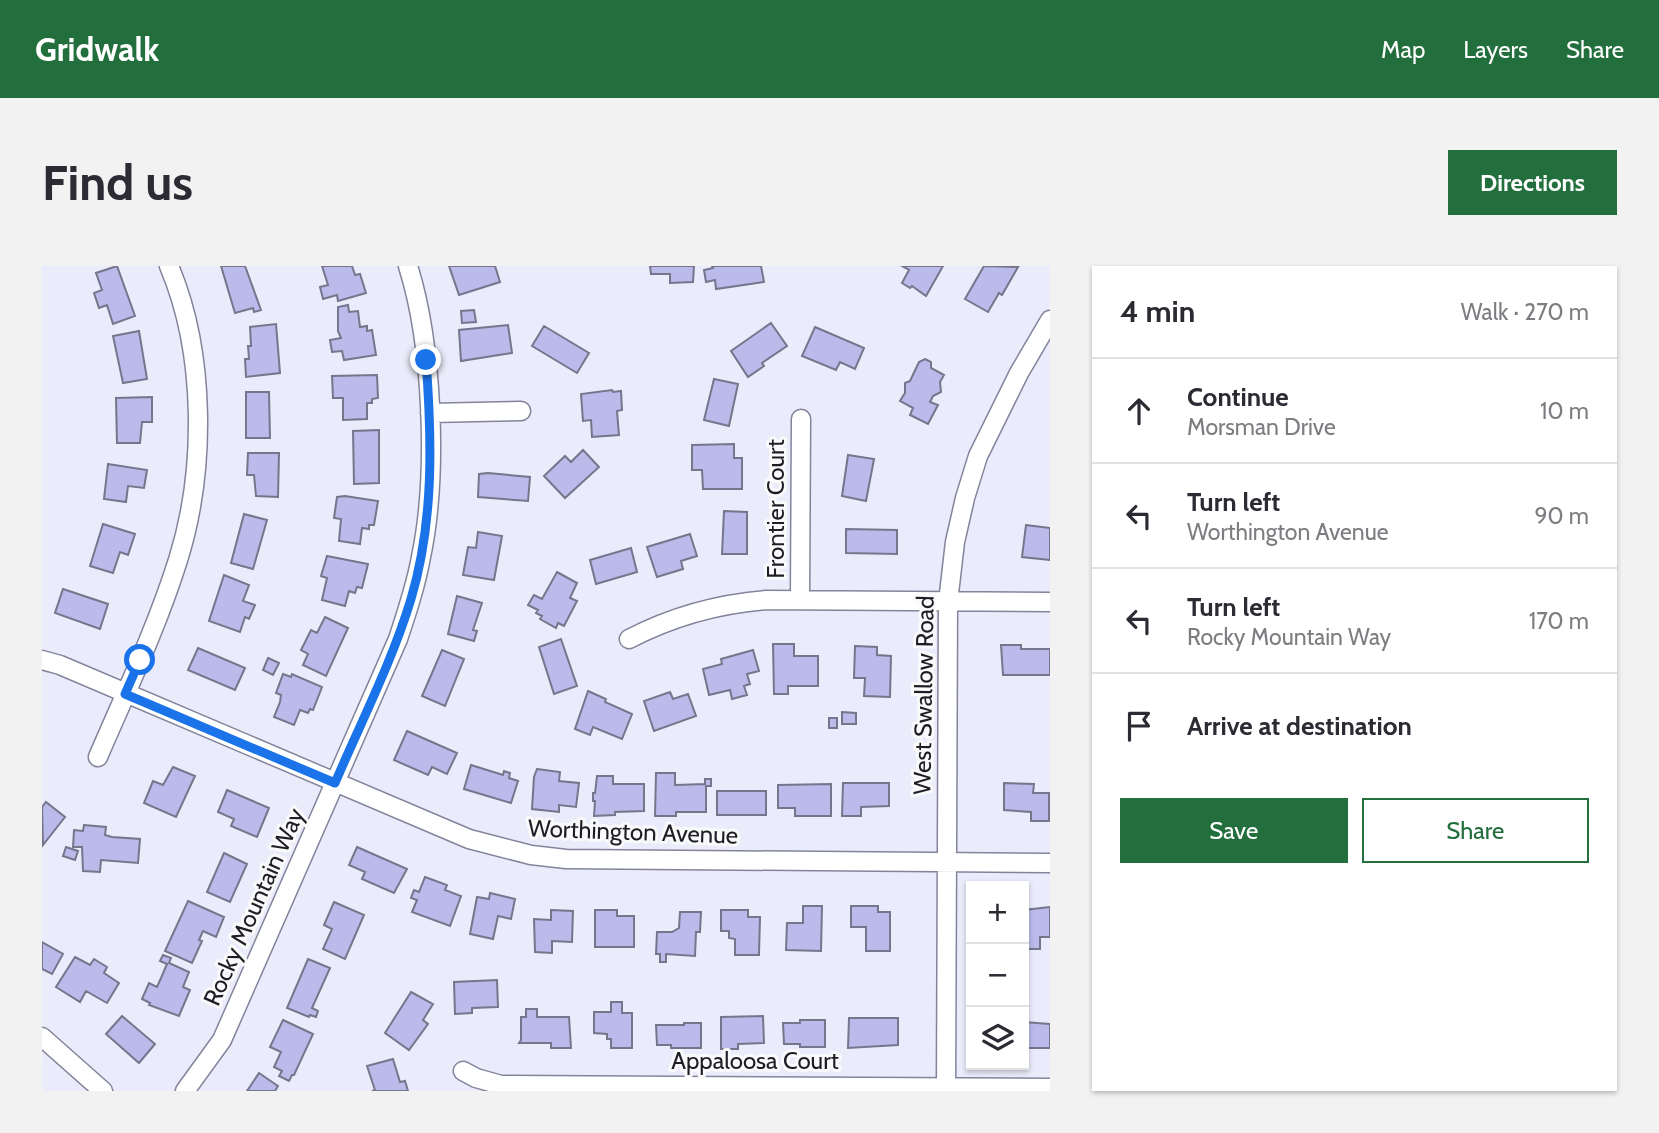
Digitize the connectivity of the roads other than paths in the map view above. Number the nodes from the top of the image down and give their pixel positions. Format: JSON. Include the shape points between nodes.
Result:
{"nodes":[{"id":1,"x":169,"y":266,"type":"edge"},
{"id":2,"x":408,"y":266,"type":"edge"},
{"id":3,"x":1050,"y":320,"type":"edge"},
{"id":4,"x":520,"y":411,"type":"dead end"},
{"id":5,"x":430,"y":413,"type":"junction"},
{"id":6,"x":801,"y":419,"type":"dead end"},
{"id":7,"x":800,"y":600,"type":"junction"},
{"id":8,"x":948,"y":602,"type":"junction"},
{"id":9,"x":1050,"y":602,"type":"edge"},
{"id":10,"x":629,"y":639,"type":"dead end"},
{"id":11,"x":42,"y":660,"type":"edge"},
{"id":12,"x":125,"y":694,"type":"junction"},
{"id":13,"x":97,"y":757,"type":"dead end"},
{"id":14,"x":335,"y":783,"type":"junction"},
{"id":15,"x":947,"y":862,"type":"junction"},
{"id":16,"x":1050,"y":863,"type":"edge"},
{"id":17,"x":42,"y":1037,"type":"edge"},
{"id":18,"x":463,"y":1071,"type":"dead end"},
{"id":19,"x":1050,"y":1088,"type":"edge"},
{"id":20,"x":946,"y":1089,"type":"edge"},
{"id":21,"x":103,"y":1091,"type":"edge"},
{"id":22,"x":186,"y":1091,"type":"edge"}],
"edges":[{"from":1,"to":12,"type":"street","via":[[192,353],[196,462],[179,557]]},
{"from":2,"to":5,"type":"street","name":"Rocky Mountain Way","via":[[426,360]]},
{"from":3,"to":8,"type":"street","name":"West Swallow Road","via":[[978,456],[955,542]]},
{"from":4,"to":5,"type":"street"},
{"from":5,"to":14,"type":"street","name":"Rocky Mountain Way","via":[[429,505],[412,598]]},
{"from":6,"to":7,"type":"street","name":"Frontier Court"},
{"from":7,"to":8,"type":"street"},
{"from":7,"to":10,"type":"street","via":[[707,608]]},
{"from":8,"to":9,"type":"street"},
{"from":8,"to":15,"type":"street","name":"West Swallow Road"},
{"from":11,"to":12,"type":"street","name":"Worthington Avenue"},
{"from":12,"to":13,"type":"street"},
{"from":12,"to":14,"type":"street","name":"Worthington Avenue"},
{"from":14,"to":15,"type":"street","name":"Worthington Avenue","via":[[469,839],[531,855]]},
{"from":14,"to":22,"type":"street","name":"Rocky Mountain Way","via":[[222,1040]]},
{"from":15,"to":16,"type":"street","name":"Worthington Avenue"},
{"from":15,"to":20,"type":"street","name":"West Swallow Road"},
{"from":17,"to":21,"type":"street"},
{"from":18,"to":20,"type":"street","name":"Appaloosa Court","via":[[501,1085]]},
{"from":19,"to":20,"type":"street","name":"Appaloosa Court"}]}
